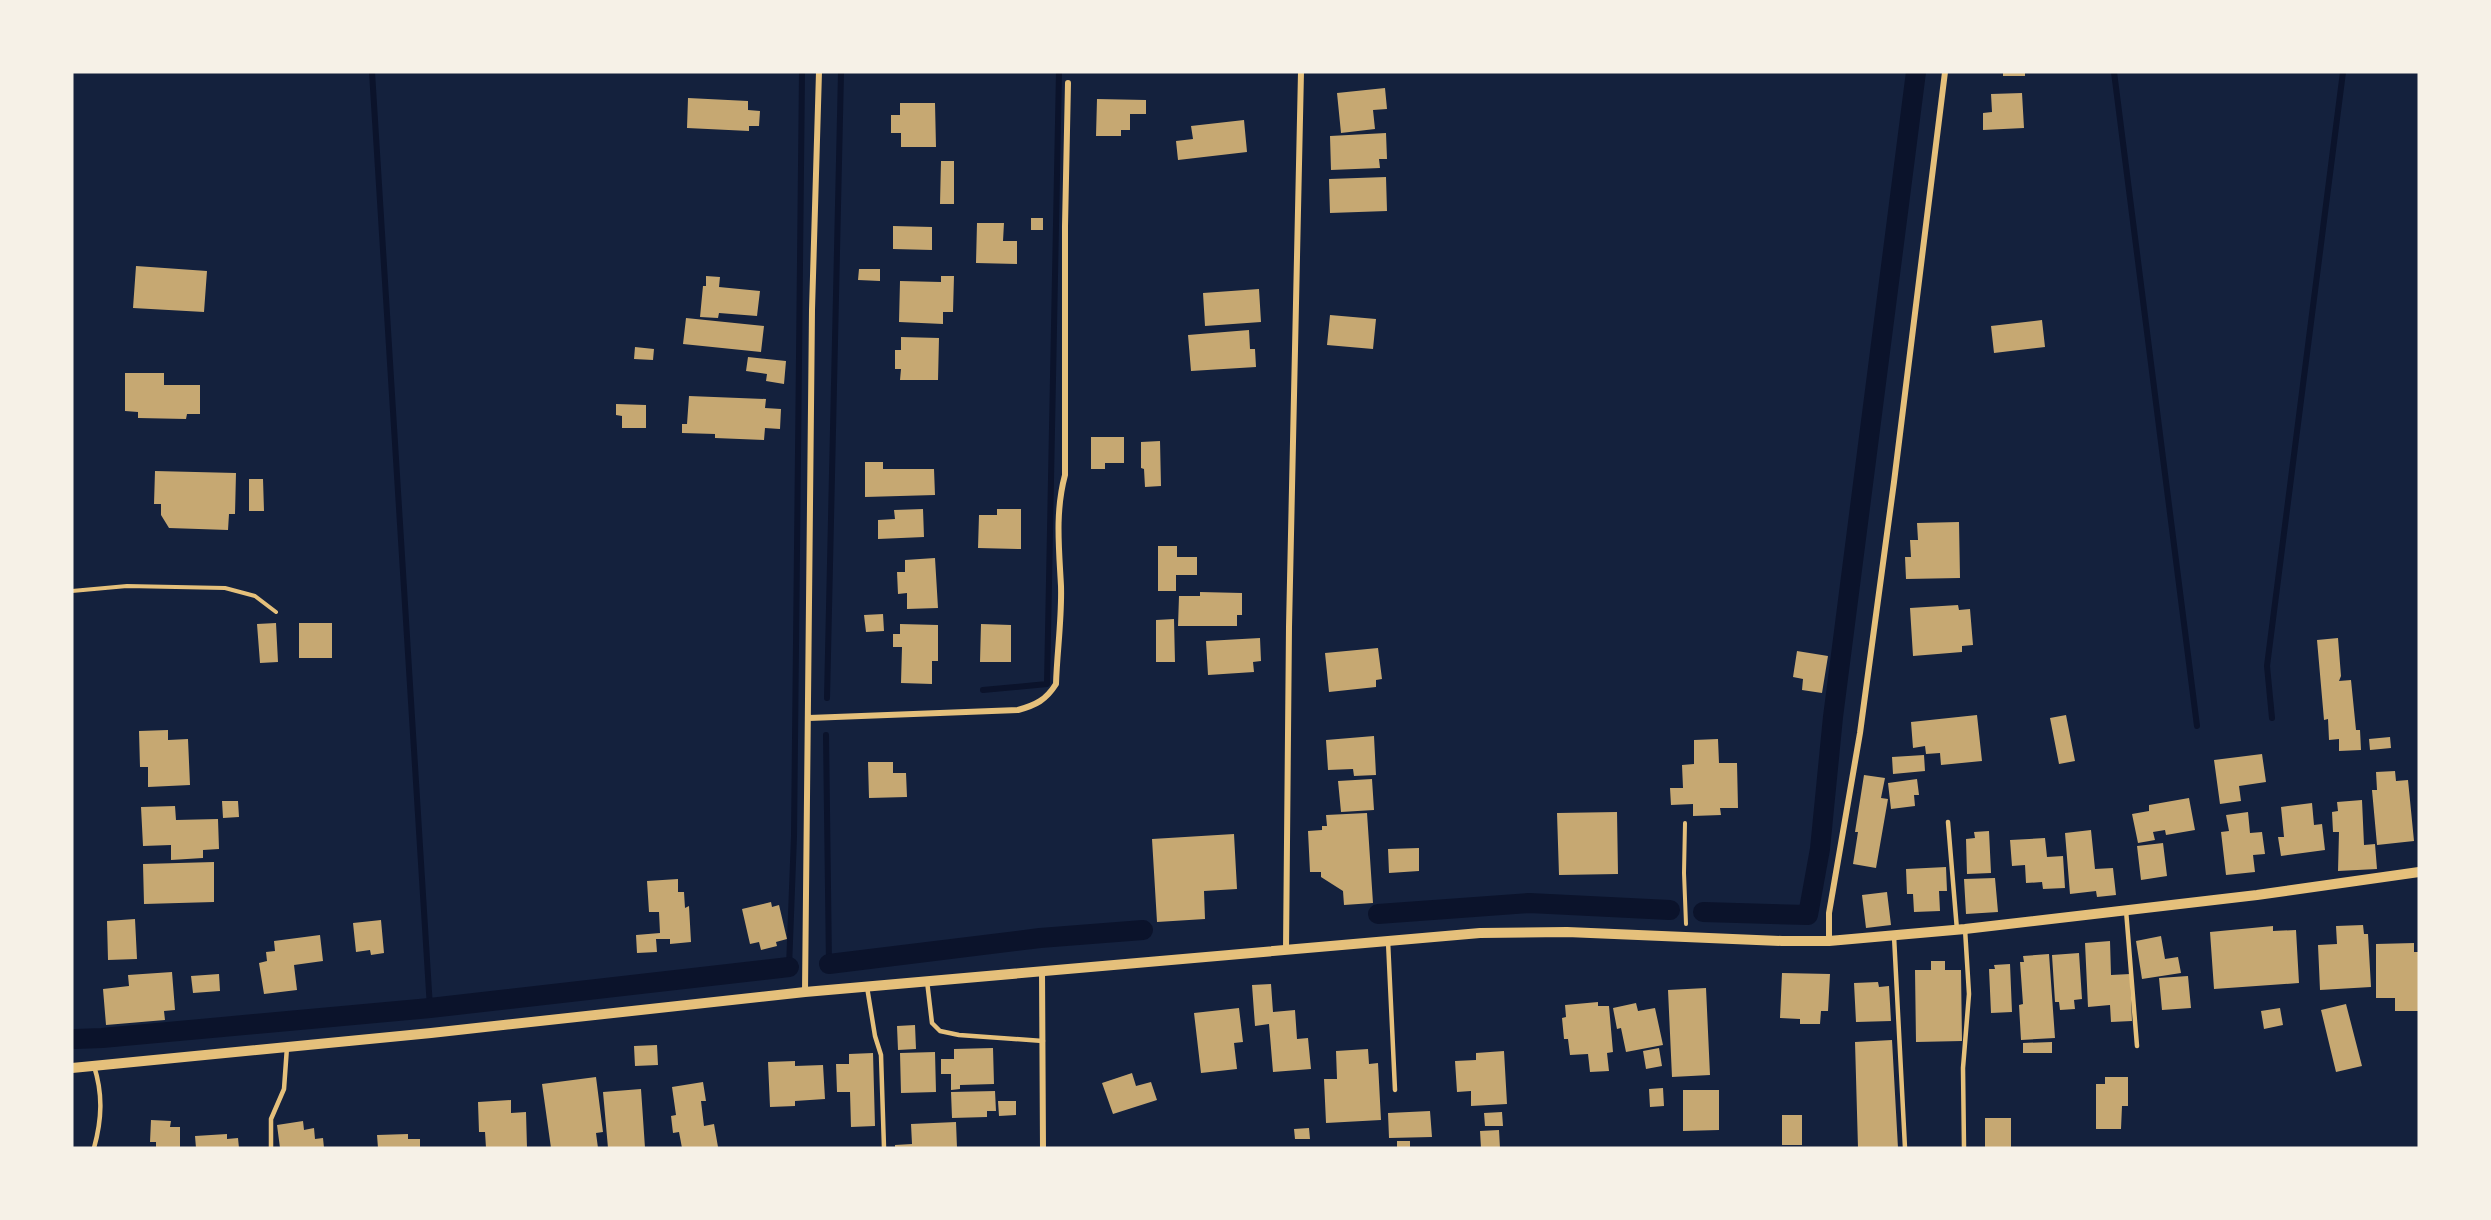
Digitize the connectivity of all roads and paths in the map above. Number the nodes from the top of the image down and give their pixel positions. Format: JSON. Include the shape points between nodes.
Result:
{"nodes":[{"id":1,"x":819,"y":72,"type":"edge"},
{"id":2,"x":1301,"y":72,"type":"edge"},
{"id":3,"x":1945,"y":72,"type":"edge"},
{"id":4,"x":1068,"y":83,"type":"dead end"},
{"id":5,"x":72,"y":591,"type":"edge"},
{"id":6,"x":276,"y":612,"type":"dead end"},
{"id":7,"x":809,"y":718,"type":"junction"},
{"id":8,"x":1948,"y":822,"type":"dead end"},
{"id":9,"x":1685,"y":823,"type":"dead end"},
{"id":10,"x":2419,"y":872,"type":"edge"},
{"id":11,"x":2127,"y":910,"type":"junction"},
{"id":12,"x":1961,"y":930,"type":"junction"},
{"id":13,"x":1687,"y":936,"type":"junction"},
{"id":14,"x":1894,"y":936,"type":"junction"},
{"id":15,"x":1388,"y":941,"type":"junction"},
{"id":16,"x":1829,"y":941,"type":"junction"},
{"id":17,"x":1286,"y":950,"type":"junction"},
{"id":18,"x":1042,"y":971,"type":"junction"},
{"id":19,"x":927,"y":981,"type":"junction"},
{"id":20,"x":867,"y":987,"type":"junction"},
{"id":21,"x":805,"y":993,"type":"junction"},
{"id":22,"x":1043,"y":1041,"type":"junction"},
{"id":23,"x":2137,"y":1046,"type":"dead end"},
{"id":24,"x":287,"y":1047,"type":"junction"},
{"id":25,"x":94,"y":1066,"type":"junction"},
{"id":26,"x":72,"y":1068,"type":"edge"},
{"id":27,"x":1395,"y":1090,"type":"dead end"},
{"id":28,"x":94,"y":1148,"type":"edge"},
{"id":29,"x":271,"y":1148,"type":"edge"},
{"id":30,"x":884,"y":1148,"type":"edge"},
{"id":31,"x":1043,"y":1148,"type":"edge"},
{"id":32,"x":1905,"y":1148,"type":"edge"},
{"id":33,"x":1964,"y":1148,"type":"edge"}],
"edges":[{"from":1,"to":7,"type":"street","via":[[812,310]]},
{"from":2,"to":17,"type":"street"},
{"from":3,"to":16,"type":"street","via":[[1893,493],[1860,733],[1829,913]]},
{"from":4,"to":7,"type":"street","via":[[1065,475],[1059,499],[1061,586],[1056,684],[1048,697],[1018,710]]},
{"from":5,"to":6,"type":"path","via":[[127,586],[225,588],[255,596]]},
{"from":7,"to":21,"type":"street"},
{"from":8,"to":12,"type":"lane"},
{"from":9,"to":13,"type":"path"},
{"from":10,"to":11,"type":"street"},
{"from":11,"to":12,"type":"street"},
{"from":11,"to":23,"type":"lane"},
{"from":12,"to":14,"type":"street"},
{"from":12,"to":33,"type":"lane","via":[[1969,994],[1963,1068]]},
{"from":13,"to":15,"type":"street","via":[[1480,933]]},
{"from":13,"to":16,"type":"street"},
{"from":14,"to":16,"type":"street"},
{"from":14,"to":32,"type":"lane"},
{"from":15,"to":17,"type":"street"},
{"from":15,"to":27,"type":"lane"},
{"from":17,"to":18,"type":"street"},
{"from":18,"to":19,"type":"street"},
{"from":18,"to":22,"type":"street"},
{"from":19,"to":20,"type":"street"},
{"from":19,"to":22,"type":"lane","via":[[932,1023],[940,1031]]},
{"from":20,"to":21,"type":"street"},
{"from":20,"to":30,"type":"lane","via":[[881,1055]]},
{"from":21,"to":24,"type":"street"},
{"from":22,"to":31,"type":"street"},
{"from":24,"to":25,"type":"street"},
{"from":24,"to":29,"type":"lane","via":[[284,1089],[271,1119]]},
{"from":25,"to":26,"type":"street"},
{"from":25,"to":28,"type":"lane","via":[[102,1106]]}]}
